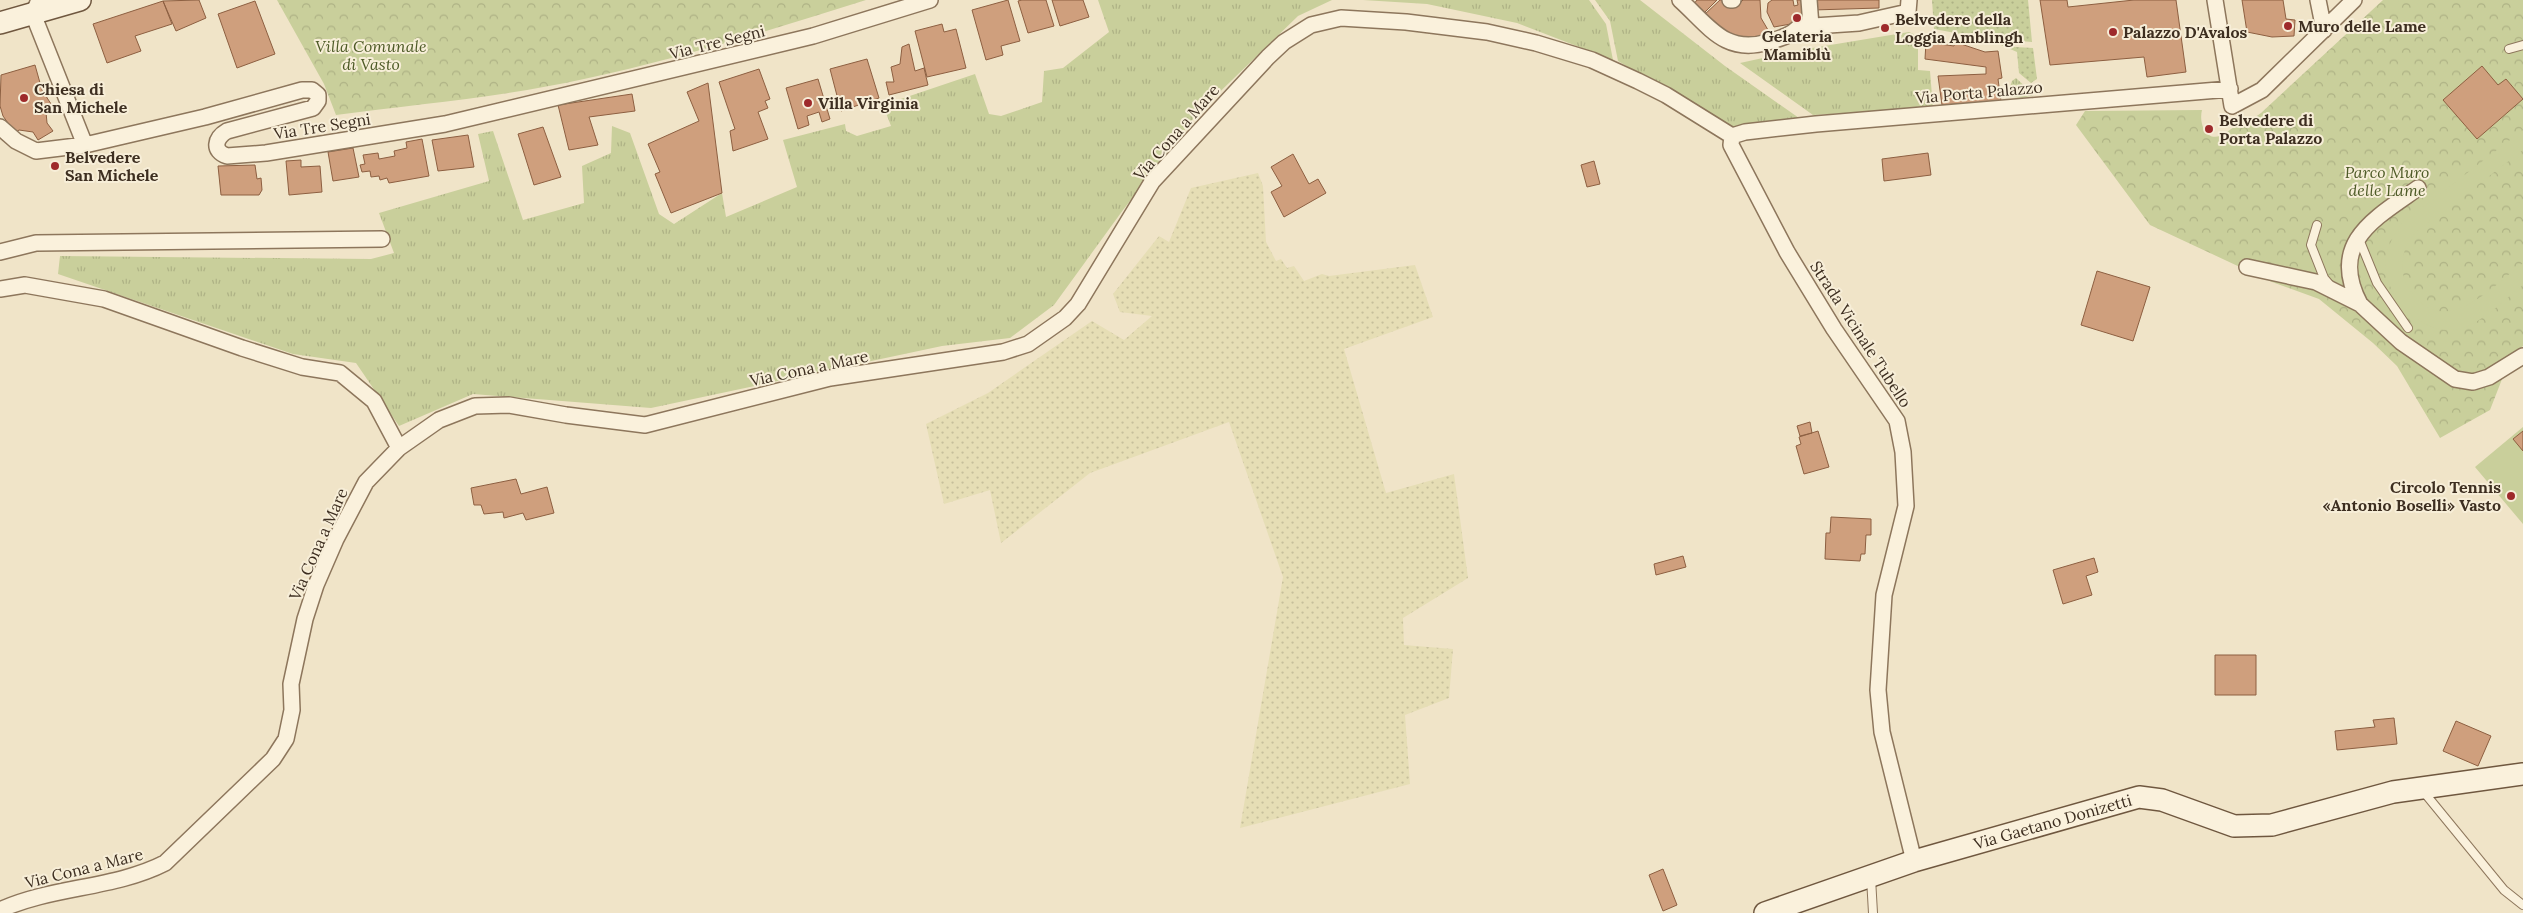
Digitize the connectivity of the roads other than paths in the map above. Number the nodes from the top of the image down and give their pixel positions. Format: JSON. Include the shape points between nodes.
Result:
{"nodes":[{"id":1,"x":80,"y":0,"type":"edge"},
{"id":2,"x":930,"y":0,"type":"edge"},
{"id":3,"x":1680,"y":0,"type":"edge"},
{"id":4,"x":1809,"y":0,"type":"edge"},
{"id":5,"x":2215,"y":0,"type":"edge"},
{"id":6,"x":2318,"y":0,"type":"edge"},
{"id":7,"x":2354,"y":0,"type":"edge"},
{"id":8,"x":1909,"y":6,"type":"edge"},
{"id":9,"x":36,"y":7,"type":"edge"},
{"id":10,"x":0,"y":23,"type":"edge"},
{"id":11,"x":1811,"y":26,"type":"junction"},
{"id":12,"x":2324,"y":30,"type":"junction"},
{"id":13,"x":2523,"y":44,"type":"edge"},
{"id":14,"x":2509,"y":49,"type":"dead end"},
{"id":15,"x":2230,"y":90,"type":"junction"},
{"id":16,"x":0,"y":126,"type":"edge"},
{"id":17,"x":1732,"y":136,"type":"junction"},
{"id":18,"x":85,"y":145,"type":"junction"},
{"id":19,"x":2418,"y":188,"type":"dead end"},
{"id":20,"x":2317,"y":224,"type":"dead end"},
{"id":21,"x":2358,"y":237,"type":"junction"},
{"id":22,"x":382,"y":239,"type":"dead end"},
{"id":23,"x":0,"y":252,"type":"edge"},
{"id":24,"x":2247,"y":266,"type":"dead end"},
{"id":25,"x":0,"y":289,"type":"edge"},
{"id":26,"x":2337,"y":292,"type":"junction"},
{"id":27,"x":2360,"y":304,"type":"junction"},
{"id":28,"x":2408,"y":328,"type":"dead end"},
{"id":29,"x":2523,"y":356,"type":"edge"},
{"id":30,"x":399,"y":448,"type":"junction"},
{"id":31,"x":2523,"y":774,"type":"edge"},
{"id":32,"x":2420,"y":788,"type":"junction"},
{"id":33,"x":1914,"y":861,"type":"junction"},
{"id":34,"x":1871,"y":875,"type":"junction"},
{"id":35,"x":2523,"y":905,"type":"edge"},
{"id":36,"x":0,"y":910,"type":"edge"},
{"id":37,"x":1765,"y":913,"type":"edge"},
{"id":38,"x":1873,"y":913,"type":"edge"}],
"edges":[{"from":1,"to":9,"type":"street"},
{"from":2,"to":18,"type":"street","name":"Via Tre Segni","via":[[813,36],[445,124],[266,153],[222,155],[216,141],[227,131],[314,108],[318,95],[312,90],[302,90]]},
{"from":3,"to":11,"type":"street","via":[[1721,38],[1740,46],[1752,47],[1791,35],[1799,27]]},
{"from":4,"to":11,"type":"street"},
{"from":5,"to":15,"type":"street"},
{"from":6,"to":12,"type":"street"},
{"from":7,"to":12,"type":"street"},
{"from":8,"to":11,"type":"street","via":[[1859,23]]},
{"from":9,"to":10,"type":"street"},
{"from":9,"to":18,"type":"street"},
{"from":12,"to":15,"type":"street","via":[[2262,90],[2232,106]]},
{"from":13,"to":14,"type":"lane"},
{"from":15,"to":17,"type":"street","name":"Via Porta Palazzo","via":[[1820,124]]},
{"from":16,"to":18,"type":"street","via":[[16,141],[36,151]]},
{"from":17,"to":30,"type":"street","name":"Via Cona a Mare","via":[[1666,95],[1623,74],[1592,60],[1536,43],[1486,32],[1406,22],[1341,18],[1311,25],[1268,57],[1188,141],[1152,182],[1078,304],[1065,318],[1028,344],[977,357],[830,378],[645,425],[509,405],[476,406],[439,420]]},
{"from":17,"to":33,"type":"street","name":"Strada Vicinale Tubello","via":[[1730,145],[1787,252],[1834,329],[1897,421],[1903,452],[1906,506],[1884,595],[1878,690],[1882,732]]},
{"from":19,"to":21,"type":"street","via":[[2376,218]]},
{"from":20,"to":26,"type":"lane","via":[[2311,245],[2324,278]]},
{"from":21,"to":27,"type":"street","via":[[2348,273]]},
{"from":21,"to":28,"type":"lane","via":[[2377,282]]},
{"from":22,"to":23,"type":"street","via":[[36,243]]},
{"from":24,"to":26,"type":"street","via":[[2316,282]]},
{"from":25,"to":30,"type":"street","via":[[24,285],[104,299],[250,351],[302,367],[340,373],[374,401]]},
{"from":26,"to":27,"type":"street"},
{"from":27,"to":29,"type":"street","via":[[2401,342],[2455,379],[2473,382],[2488,377]]},
{"from":30,"to":36,"type":"street","name":"Via Cona a Mare","via":[[366,482],[316,585],[291,684],[292,710],[286,739],[273,759],[165,863],[144,874],[51,893]]},
{"from":31,"to":32,"type":"street","name":"Via Gaetano Donizetti"},
{"from":32,"to":33,"type":"street","name":"Via Gaetano Donizetti","via":[[2393,792],[2272,825],[2234,826],[2162,800],[2139,797]]},
{"from":32,"to":35,"type":"lane","via":[[2504,890]]},
{"from":33,"to":34,"type":"street","name":"Via Gaetano Donizetti"},
{"from":34,"to":37,"type":"street","name":"Via Gaetano Donizetti"},
{"from":34,"to":38,"type":"lane"}]}
